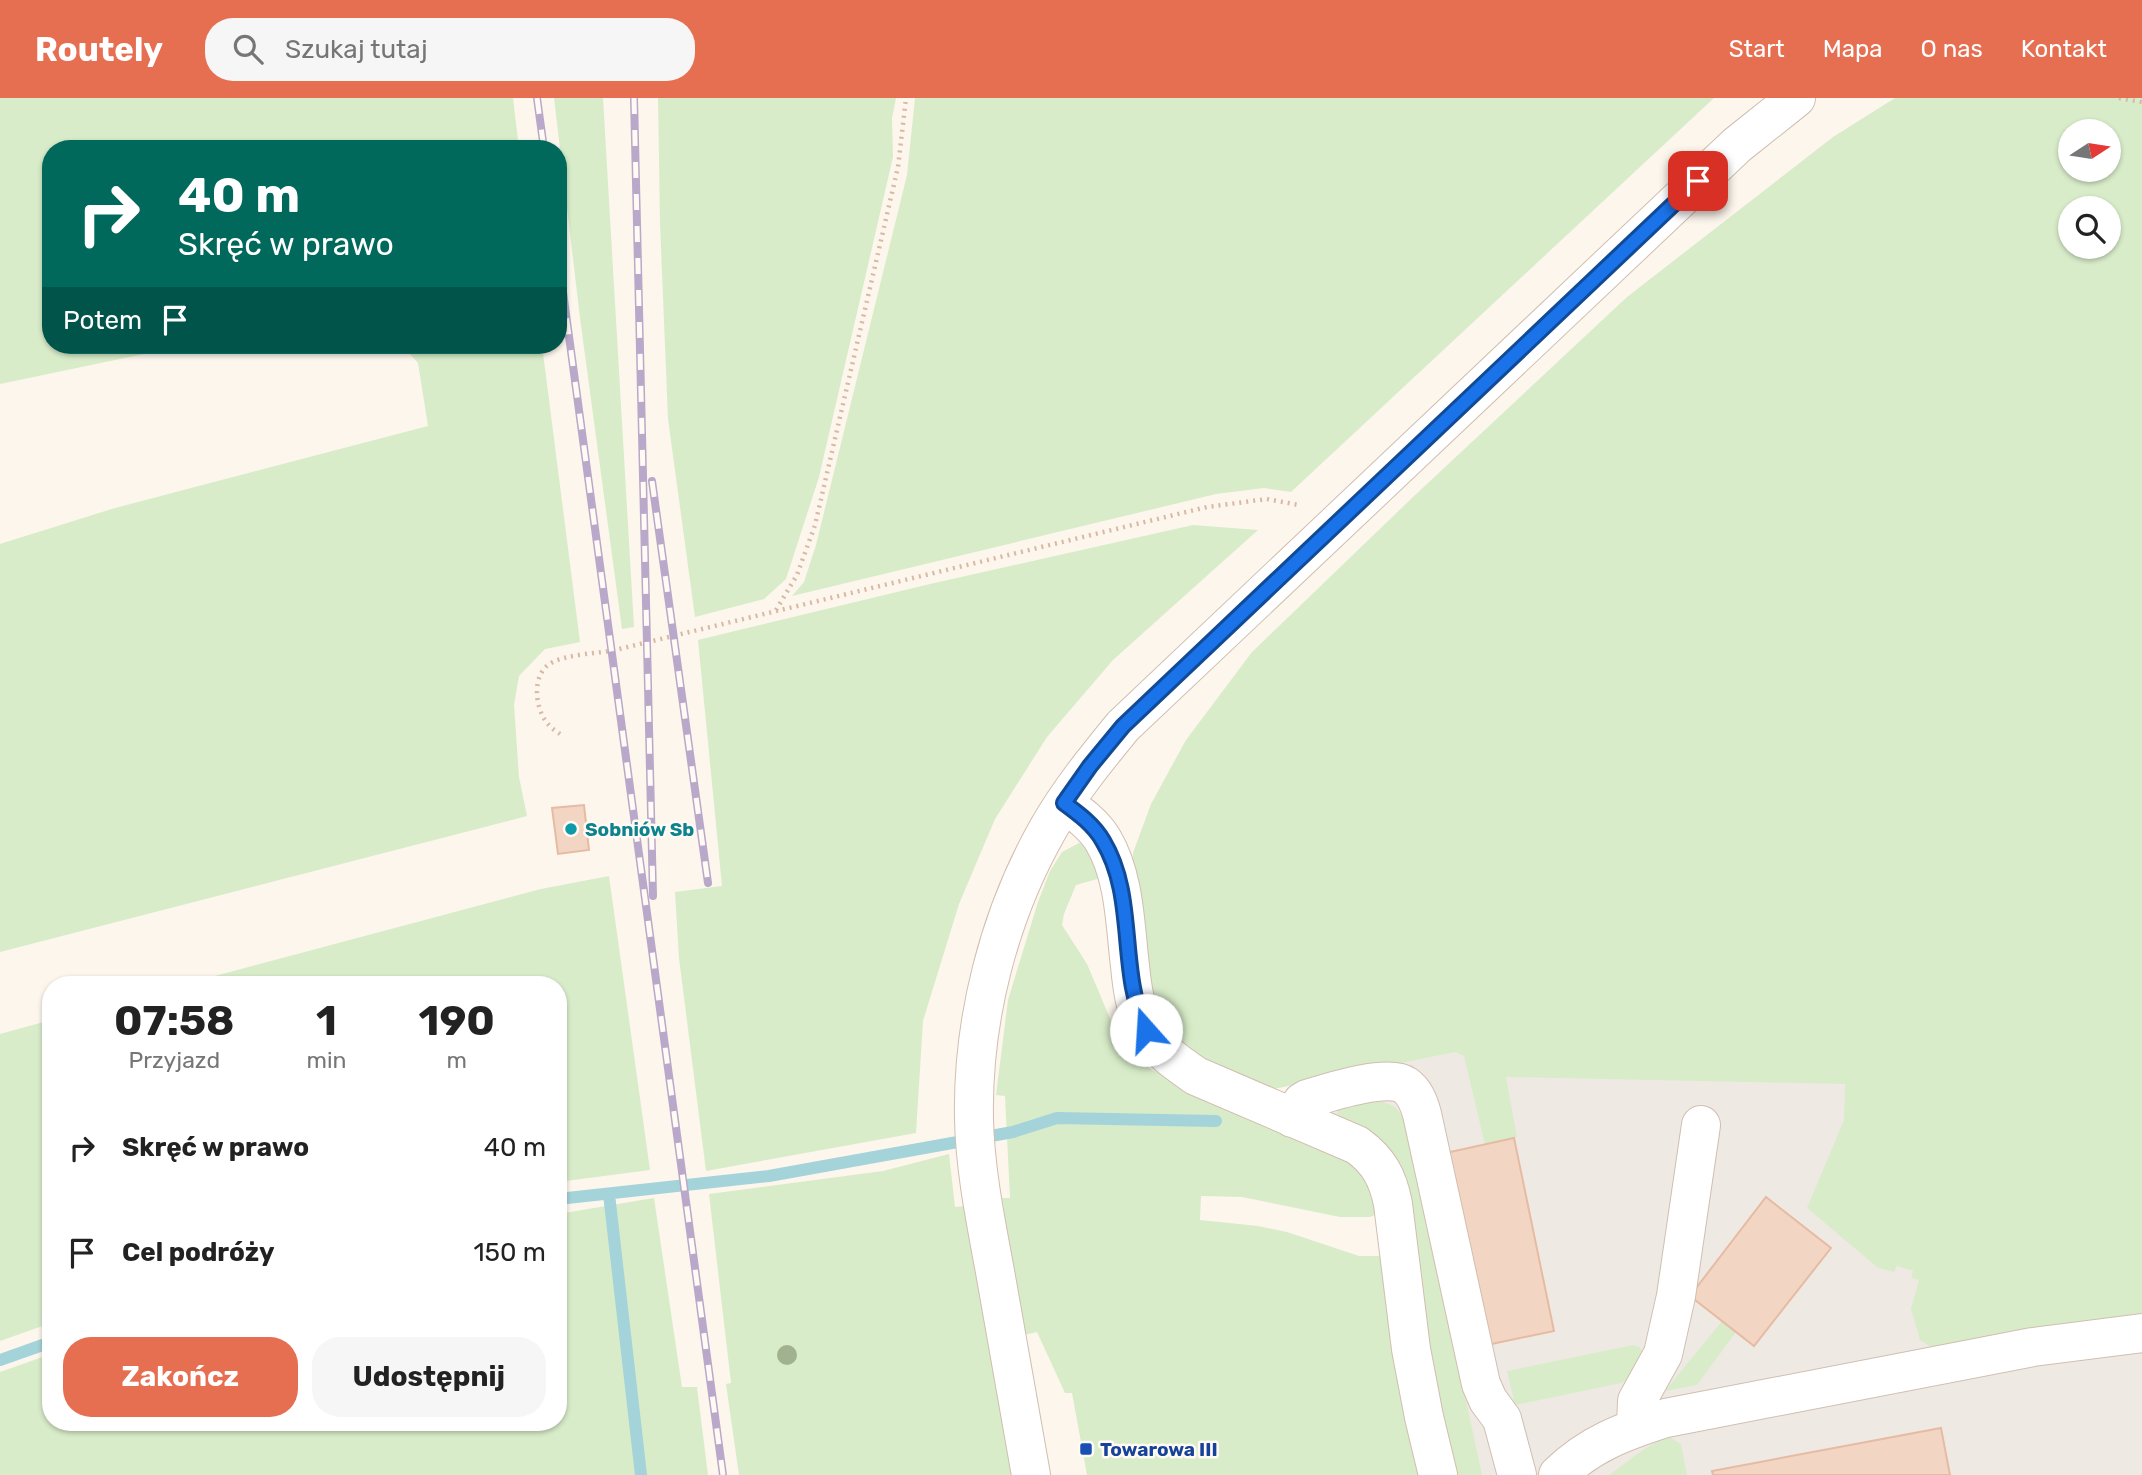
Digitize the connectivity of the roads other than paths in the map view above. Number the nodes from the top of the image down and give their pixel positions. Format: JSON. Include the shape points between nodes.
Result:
{"nodes":[{"id":1,"x":1796,"y":98,"type":"edge"},
{"id":2,"x":1064,"y":803,"type":"junction"},
{"id":3,"x":1292,"y":1118,"type":"junction"},
{"id":4,"x":1701,"y":1125,"type":"dead end"},
{"id":5,"x":2142,"y":1333,"type":"edge"},
{"id":6,"x":1636,"y":1427,"type":"junction"},
{"id":7,"x":1031,"y":1475,"type":"edge"},
{"id":8,"x":1438,"y":1475,"type":"edge"},
{"id":9,"x":1517,"y":1475,"type":"edge"},
{"id":10,"x":1558,"y":1475,"type":"edge"}],
"edges":[{"from":1,"to":2,"type":"street","via":[[1737,145],[1123,726]]},
{"from":2,"to":3,"type":"street","via":[[1092,826],[1111,855],[1135,1000],[1156,1044],[1196,1076]]},
{"from":2,"to":7,"type":"street","via":[[1032,859],[998,948],[975,1074],[975,1134],[983,1204]]},
{"from":3,"to":8,"type":"street","via":[[1357,1145],[1376,1161],[1388,1181],[1411,1349]]},
{"from":3,"to":9,"type":"street","via":[[1307,1099],[1379,1082],[1399,1082],[1415,1096],[1480,1384],[1502,1419]]},
{"from":4,"to":6,"type":"street","via":[[1674,1306],[1663,1354],[1637,1401]]},
{"from":5,"to":6,"type":"street","via":[[2033,1347],[1715,1407]]},
{"from":6,"to":10,"type":"street","via":[[1590,1448]]}]}
